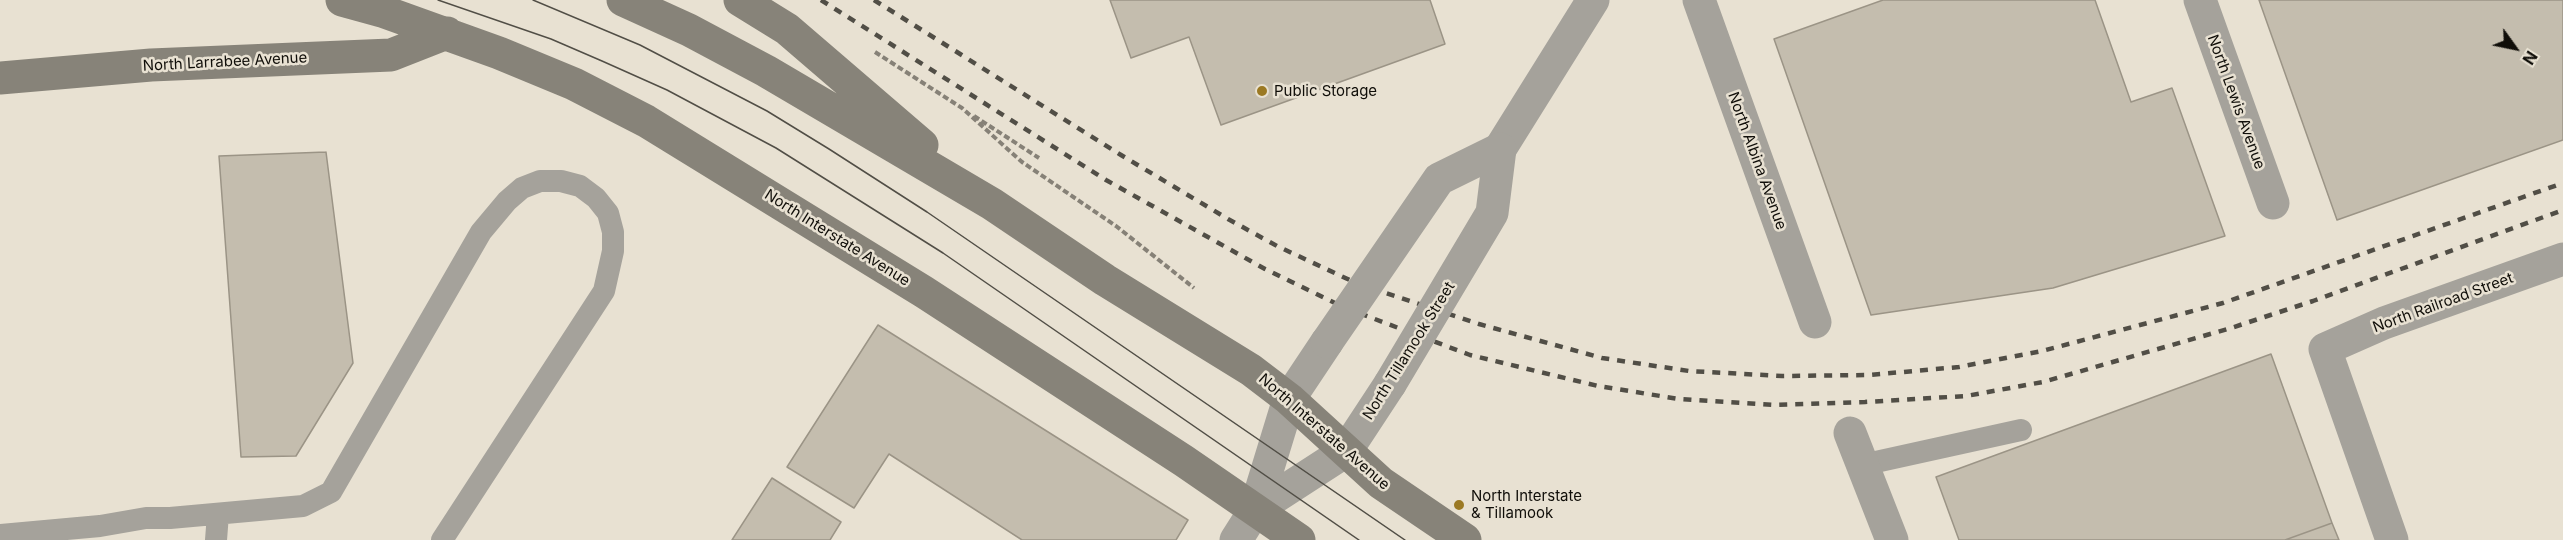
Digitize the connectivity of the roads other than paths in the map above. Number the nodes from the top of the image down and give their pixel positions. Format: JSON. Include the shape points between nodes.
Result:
{"nodes":[{"id":1,"x":342,"y":0,"type":"edge"},
{"id":2,"x":623,"y":0,"type":"edge"},
{"id":3,"x":740,"y":0,"type":"edge"},
{"id":4,"x":1593,"y":0,"type":"edge"},
{"id":5,"x":2200,"y":0,"type":"edge"},
{"id":6,"x":1706,"y":2,"type":"edge"},
{"id":7,"x":447,"y":33,"type":"junction"},
{"id":8,"x":0,"y":78,"type":"edge"},
{"id":9,"x":1500,"y":148,"type":"junction"},
{"id":10,"x":2272,"y":203,"type":"dead end"},
{"id":11,"x":992,"y":204,"type":"junction"},
{"id":12,"x":2563,"y":259,"type":"edge"},
{"id":13,"x":1815,"y":322,"type":"dead end"},
{"id":14,"x":1289,"y":399,"type":"junction"},
{"id":15,"x":2021,"y":430,"type":"dead end"},
{"id":16,"x":1850,"y":433,"type":"dead end"},
{"id":17,"x":1346,"y":451,"type":"junction"},
{"id":18,"x":1862,"y":465,"type":"junction"},
{"id":19,"x":1255,"y":510,"type":"junction"},
{"id":20,"x":218,"y":514,"type":"junction"},
{"id":21,"x":0,"y":535,"type":"edge"},
{"id":22,"x":216,"y":540,"type":"edge"},
{"id":23,"x":442,"y":540,"type":"edge"},
{"id":24,"x":1236,"y":540,"type":"edge"},
{"id":25,"x":1299,"y":540,"type":"edge"},
{"id":26,"x":1465,"y":540,"type":"edge"},
{"id":27,"x":1892,"y":540,"type":"edge"},
{"id":28,"x":2392,"y":540,"type":"edge"}],
"edges":[{"from":1,"to":7,"type":"street","name":"North Interstate Avenue"},
{"from":2,"to":11,"type":"street","name":"North Interstate Avenue","via":[[766,70]]},
{"from":3,"to":11,"type":"street","via":[[787,29]]},
{"from":4,"to":9,"type":"street","name":"North Tillamook Street"},
{"from":5,"to":10,"type":"street","name":"North Lewis Avenue"},
{"from":6,"to":13,"type":"street","name":"North Albina Avenue"},
{"from":7,"to":8,"type":"street","name":"North Larrabee Avenue","via":[[391,55],[151,65]]},
{"from":7,"to":19,"type":"street","name":"North Interstate Avenue","via":[[574,84],[705,156],[924,292]]},
{"from":9,"to":14,"type":"street","name":"North Tillamook Street","bridge":true,"via":[[1438,179]]},
{"from":9,"to":17,"type":"street","name":"North Tillamook Street","bridge":true,"via":[[1492,213]]},
{"from":11,"to":14,"type":"street","name":"North Interstate Avenue","via":[[1105,280],[1251,370]]},
{"from":12,"to":28,"type":"street","name":"North Railroad Street","via":[[2384,323],[2325,349]]},
{"from":14,"to":17,"type":"street","name":"North Interstate Avenue"},
{"from":14,"to":19,"type":"street","name":"North Tillamook Street"},
{"from":15,"to":18,"type":"lane"},
{"from":16,"to":18,"type":"street"},
{"from":17,"to":19,"type":"street","name":"North Tillamook Street"},
{"from":17,"to":26,"type":"street","name":"North Interstate Avenue","via":[[1382,483]]},
{"from":18,"to":27,"type":"street"},
{"from":19,"to":24,"type":"street","name":"North Tillamook Street"},
{"from":19,"to":25,"type":"street","name":"North Interstate Avenue"},
{"from":20,"to":21,"type":"lane"},
{"from":20,"to":22,"type":"lane"},
{"from":20,"to":23,"type":"lane","via":[[303,506],[331,492],[481,232],[522,188],[540,181],[580,186],[608,213],[614,232],[614,251],[604,291]]}]}
